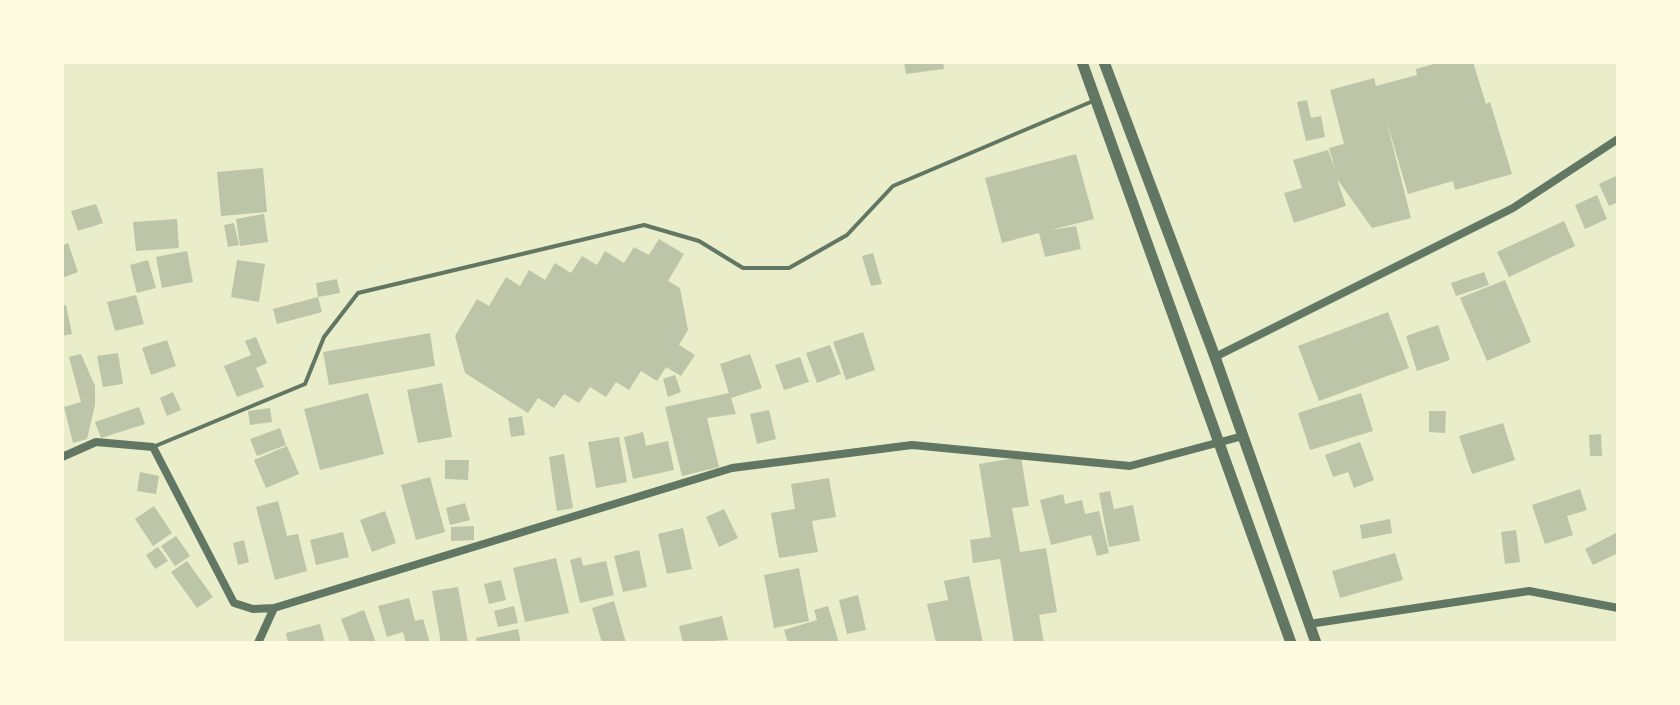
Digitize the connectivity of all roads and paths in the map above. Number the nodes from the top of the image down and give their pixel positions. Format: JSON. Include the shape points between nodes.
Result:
{"nodes":[{"id":1,"x":1082,"y":62,"type":"edge"},
{"id":2,"x":1104,"y":62,"type":"edge"},
{"id":3,"x":1095,"y":100,"type":"junction"},
{"id":4,"x":1618,"y":139,"type":"edge"},
{"id":5,"x":1215,"y":357,"type":"junction"},
{"id":6,"x":1243,"y":436,"type":"junction"},
{"id":7,"x":1219,"y":445,"type":"junction"},
{"id":8,"x":153,"y":447,"type":"junction"},
{"id":9,"x":62,"y":457,"type":"edge"},
{"id":10,"x":274,"y":608,"type":"junction"},
{"id":11,"x":1618,"y":608,"type":"edge"},
{"id":12,"x":1309,"y":624,"type":"junction"},
{"id":13,"x":258,"y":643,"type":"edge"},
{"id":14,"x":1291,"y":643,"type":"edge"},
{"id":15,"x":1316,"y":643,"type":"edge"}],
"edges":[{"from":1,"to":3,"type":"street"},
{"from":2,"to":5,"type":"street"},
{"from":3,"to":7,"type":"street"},
{"from":3,"to":8,"type":"lane","via":[[893,186],[847,235],[789,268],[743,268],[699,241],[644,225],[358,293],[324,337],[305,384]]},
{"from":4,"to":5,"type":"street","via":[[1513,208]]},
{"from":5,"to":6,"type":"street"},
{"from":6,"to":7,"type":"street"},
{"from":6,"to":12,"type":"street"},
{"from":7,"to":10,"type":"street","via":[[1130,466],[912,445],[732,468]]},
{"from":7,"to":14,"type":"street"},
{"from":8,"to":9,"type":"street","via":[[96,442]]},
{"from":8,"to":10,"type":"street","via":[[234,603]]},
{"from":10,"to":13,"type":"street"},
{"from":11,"to":12,"type":"street","via":[[1529,591]]},
{"from":12,"to":15,"type":"street"}]}
